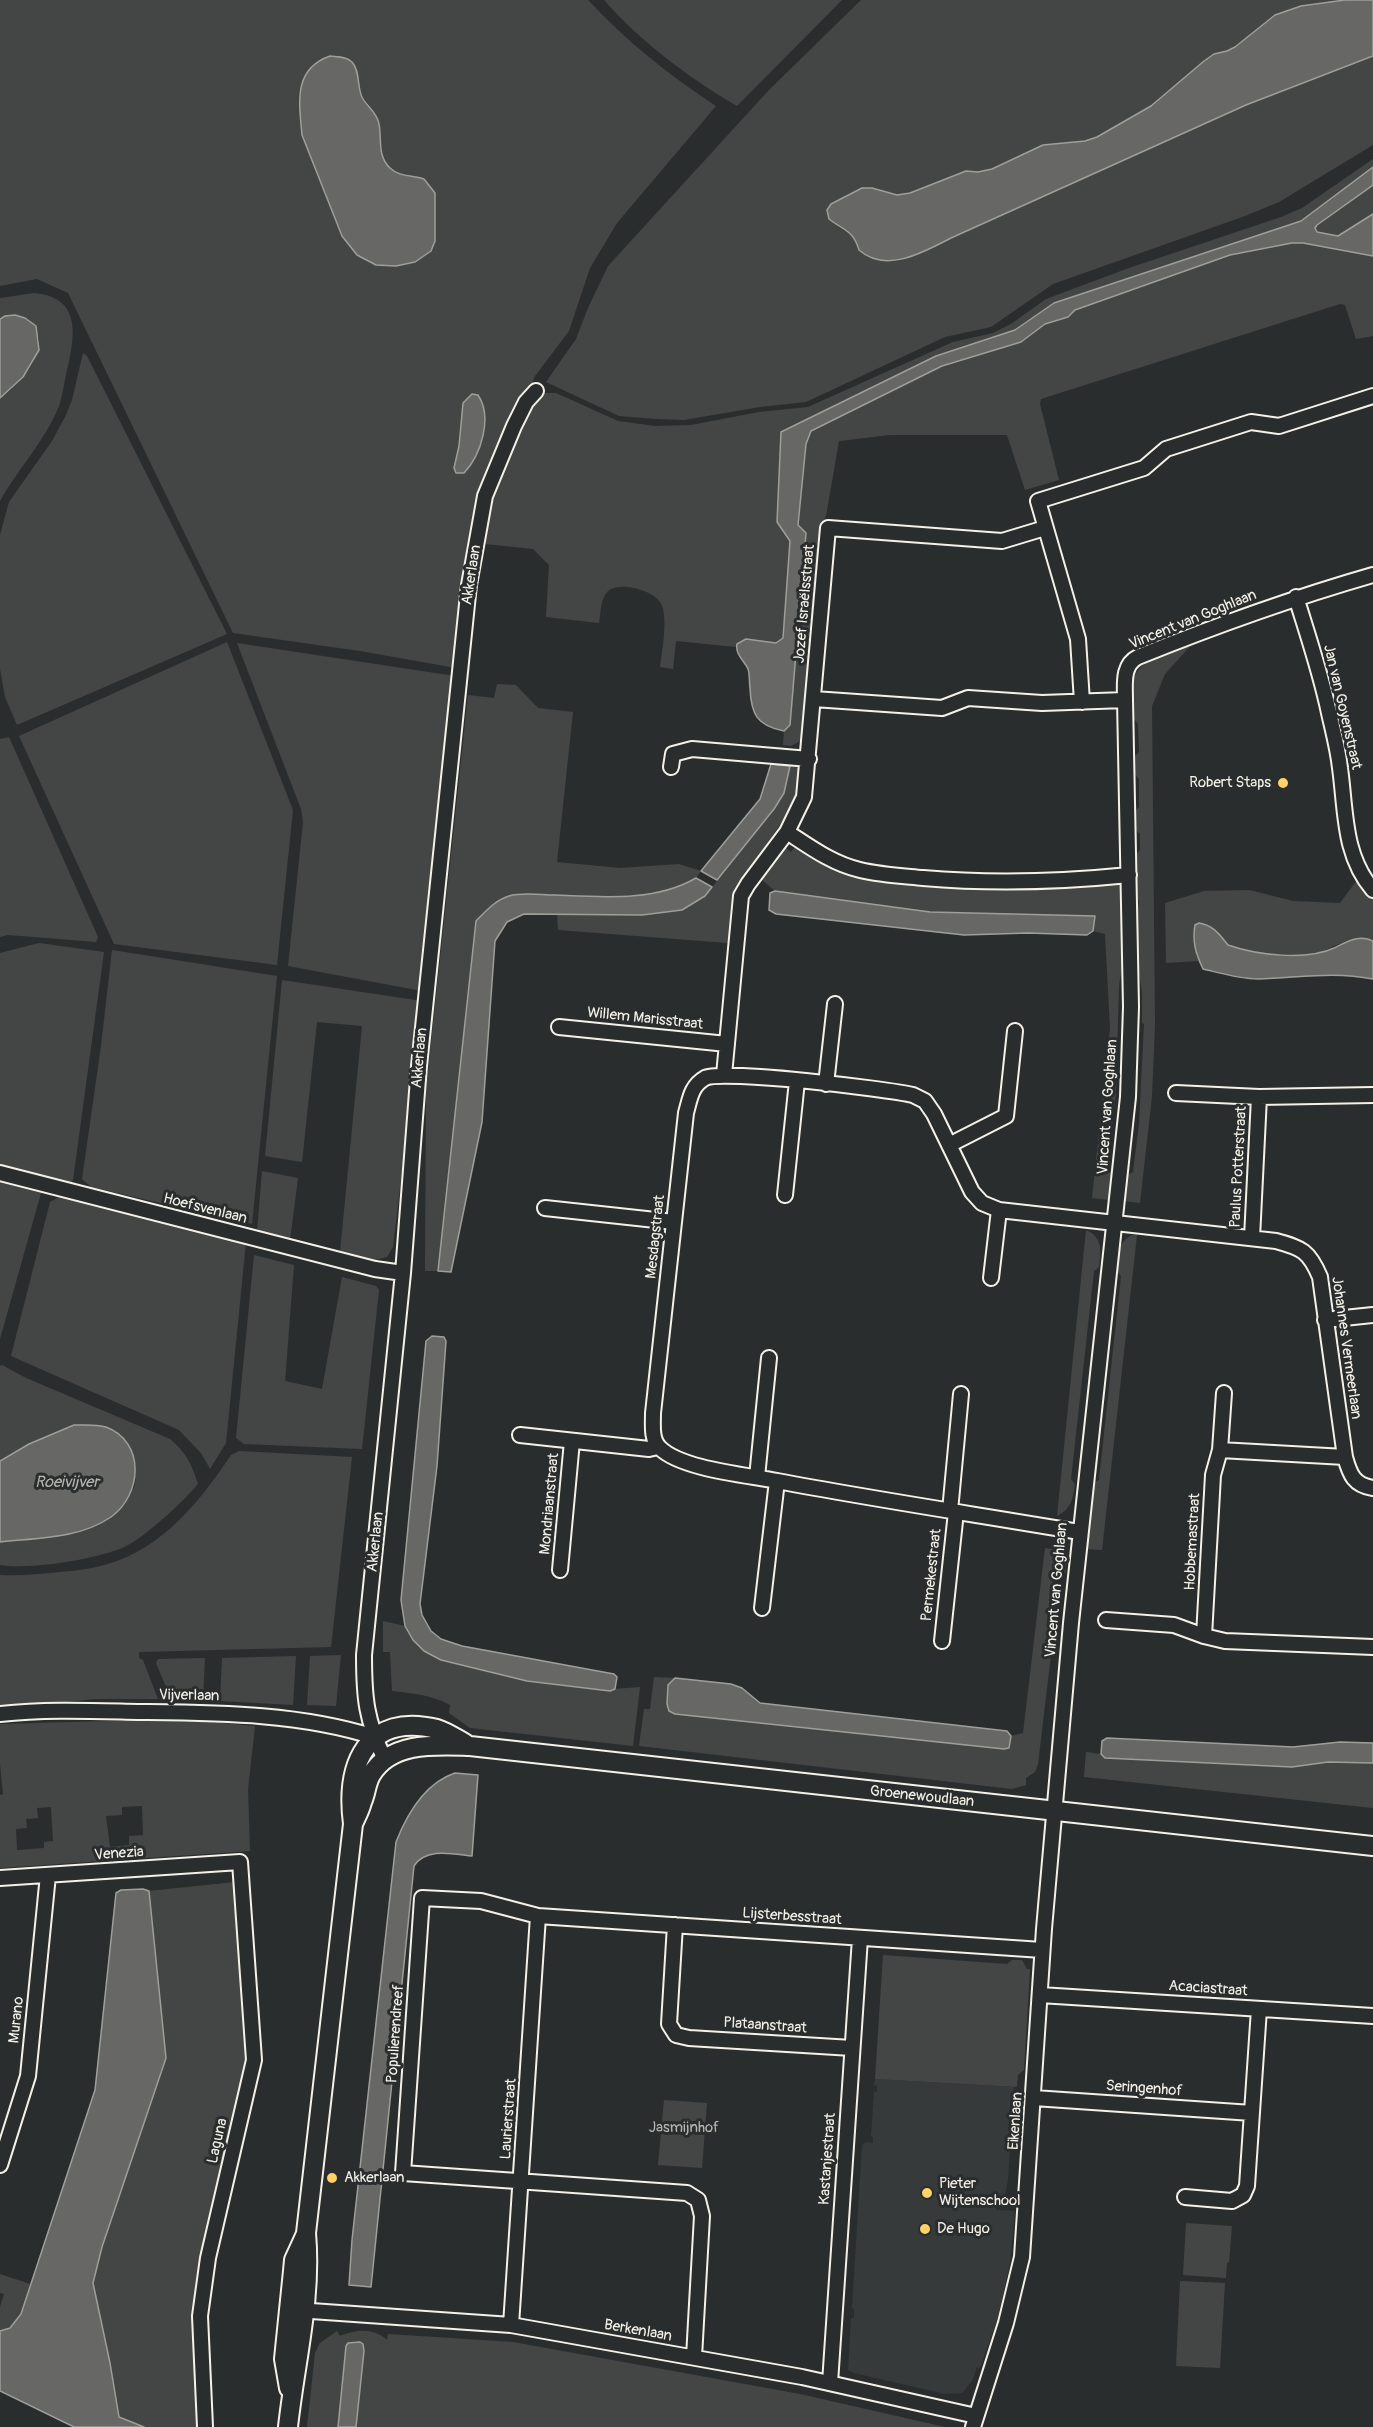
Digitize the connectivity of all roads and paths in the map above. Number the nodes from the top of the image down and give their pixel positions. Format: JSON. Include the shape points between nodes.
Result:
{"nodes":[{"id":1,"x":536,"y":391,"type":"dead end"},
{"id":2,"x":1373,"y":396,"type":"edge"},
{"id":3,"x":1045,"y":528,"type":"junction"},
{"id":4,"x":1373,"y":575,"type":"edge"},
{"id":5,"x":1296,"y":597,"type":"junction"},
{"id":6,"x":814,"y":699,"type":"junction"},
{"id":7,"x":1125,"y":700,"type":"junction"},
{"id":8,"x":1082,"y":702,"type":"junction"},
{"id":9,"x":809,"y":759,"type":"junction"},
{"id":10,"x":671,"y":767,"type":"dead end"},
{"id":11,"x":787,"y":832,"type":"junction"},
{"id":12,"x":1129,"y":874,"type":"junction"},
{"id":13,"x":1373,"y":890,"type":"edge"},
{"id":14,"x":835,"y":1004,"type":"dead end"},
{"id":15,"x":559,"y":1027,"type":"dead end"},
{"id":16,"x":1015,"y":1031,"type":"dead end"},
{"id":17,"x":727,"y":1044,"type":"junction"},
{"id":18,"x":724,"y":1076,"type":"junction"},
{"id":19,"x":798,"y":1081,"type":"junction"},
{"id":20,"x":826,"y":1084,"type":"junction"},
{"id":21,"x":1176,"y":1093,"type":"dead end"},
{"id":22,"x":1373,"y":1095,"type":"edge"},
{"id":23,"x":1258,"y":1098,"type":"junction"},
{"id":24,"x":949,"y":1145,"type":"junction"},
{"id":25,"x":0,"y":1173,"type":"edge"},
{"id":26,"x":785,"y":1195,"type":"dead end"},
{"id":27,"x":545,"y":1208,"type":"dead end"},
{"id":28,"x":999,"y":1210,"type":"junction"},
{"id":29,"x":674,"y":1222,"type":"junction"},
{"id":30,"x":1114,"y":1222,"type":"junction"},
{"id":31,"x":1252,"y":1238,"type":"junction"},
{"id":32,"x":404,"y":1273,"type":"junction"},
{"id":33,"x":992,"y":1278,"type":"dead end"},
{"id":34,"x":1373,"y":1315,"type":"edge"},
{"id":35,"x":1325,"y":1320,"type":"junction"},
{"id":36,"x":770,"y":1358,"type":"dead end"},
{"id":37,"x":1224,"y":1393,"type":"dead end"},
{"id":38,"x":961,"y":1394,"type":"dead end"},
{"id":39,"x":520,"y":1435,"type":"dead end"},
{"id":40,"x":572,"y":1441,"type":"junction"},
{"id":41,"x":658,"y":1447,"type":"junction"},
{"id":42,"x":1220,"y":1450,"type":"junction"},
{"id":43,"x":1345,"y":1457,"type":"junction"},
{"id":44,"x":757,"y":1477,"type":"junction"},
{"id":45,"x":777,"y":1481,"type":"junction"},
{"id":46,"x":1373,"y":1488,"type":"edge"},
{"id":47,"x":953,"y":1511,"type":"junction"},
{"id":48,"x":1079,"y":1532,"type":"junction"},
{"id":49,"x":560,"y":1570,"type":"dead end"},
{"id":50,"x":762,"y":1608,"type":"dead end"},
{"id":51,"x":1106,"y":1620,"type":"dead end"},
{"id":52,"x":1204,"y":1636,"type":"junction"},
{"id":53,"x":942,"y":1641,"type":"dead end"},
{"id":54,"x":1373,"y":1647,"type":"edge"},
{"id":55,"x":0,"y":1713,"type":"edge"},
{"id":56,"x":374,"y":1737,"type":"junction"},
{"id":57,"x":470,"y":1746,"type":"junction"},
{"id":58,"x":385,"y":1760,"type":"junction"},
{"id":59,"x":1054,"y":1811,"type":"junction"},
{"id":60,"x":353,"y":1824,"type":"junction"},
{"id":61,"x":1373,"y":1846,"type":"edge"},
{"id":62,"x":240,"y":1862,"type":"joint"},
{"id":63,"x":48,"y":1875,"type":"junction"},
{"id":64,"x":0,"y":1878,"type":"edge"},
{"id":65,"x":538,"y":1916,"type":"junction"},
{"id":66,"x":675,"y":1925,"type":"junction"},
{"id":67,"x":860,"y":1938,"type":"junction"},
{"id":68,"x":1042,"y":1950,"type":"junction"},
{"id":69,"x":1040,"y":1995,"type":"junction"},
{"id":70,"x":1259,"y":2009,"type":"junction"},
{"id":71,"x":1373,"y":2016,"type":"edge"},
{"id":72,"x":852,"y":2048,"type":"junction"},
{"id":73,"x":1034,"y":2098,"type":"junction"},
{"id":74,"x":1252,"y":2113,"type":"junction"},
{"id":75,"x":0,"y":2165,"type":"edge"},
{"id":76,"x":521,"y":2183,"type":"junction"},
{"id":77,"x":1185,"y":2197,"type":"dead end"},
{"id":78,"x":297,"y":2310,"type":"junction"},
{"id":79,"x":511,"y":2325,"type":"junction"},
{"id":80,"x":694,"y":2357,"type":"junction"},
{"id":81,"x":830,"y":2383,"type":"junction"},
{"id":82,"x":975,"y":2422,"type":"edge"},
{"id":83,"x":205,"y":2427,"type":"edge"},
{"id":84,"x":288,"y":2427,"type":"edge"}],
"edges":[{"from":1,"to":32,"type":"street","name":"Akkerlaan","via":[[514,426],[485,496],[469,585],[419,1066]]},
{"from":2,"to":3,"type":"street","via":[[1279,426],[1251,422],[1166,449],[1144,468],[1038,501]]},
{"from":3,"to":6,"type":"street","name":"Jozef Israëlsstraat","via":[[1002,541],[828,528]]},
{"from":3,"to":8,"type":"street","via":[[1078,639]]},
{"from":4,"to":5,"type":"street","name":"Vincent van Goghlaan"},
{"from":5,"to":7,"type":"street","name":"Vincent van Goghlaan","via":[[1131,660],[1125,678]]},
{"from":5,"to":13,"type":"street","name":"Jan van Goyenstraat","via":[[1329,713],[1340,766],[1348,842],[1362,878]]},
{"from":6,"to":8,"type":"street","via":[[942,708],[968,698],[1042,704]]},
{"from":6,"to":9,"type":"street","name":"Jozef Israëlsstraat"},
{"from":7,"to":8,"type":"street"},
{"from":7,"to":12,"type":"street","name":"Vincent van Goghlaan"},
{"from":9,"to":10,"type":"street","via":[[692,749],[673,754]]},
{"from":9,"to":11,"type":"street","name":"Jozef Israëlsstraat","via":[[804,797]]},
{"from":11,"to":12,"type":"street","via":[[825,857],[858,870],[884,874],[1002,883]]},
{"from":11,"to":17,"type":"street","name":"Jozef Israëlsstraat","via":[[741,896]]},
{"from":12,"to":30,"type":"street","name":"Vincent van Goghlaan","via":[[1128,1097]]},
{"from":14,"to":20,"type":"street"},
{"from":15,"to":17,"type":"street","name":"Willem Marisstraat"},
{"from":16,"to":24,"type":"street","via":[[1006,1116]]},
{"from":17,"to":18,"type":"street","name":"Jozef Israëlsstraat"},
{"from":18,"to":19,"type":"street","name":"Mesdagstraat"},
{"from":18,"to":29,"type":"street","name":"Mesdagstraat","via":[[706,1077],[692,1089]]},
{"from":19,"to":20,"type":"street","name":"Mesdagstraat"},
{"from":19,"to":26,"type":"street"},
{"from":20,"to":24,"type":"street","name":"Mesdagstraat","via":[[913,1095],[925,1101]]},
{"from":21,"to":23,"type":"street","name":"Paulus Potterstraat"},
{"from":22,"to":23,"type":"street","name":"Paulus Potterstraat"},
{"from":23,"to":31,"type":"street","name":"Paulus Potterstraat"},
{"from":24,"to":28,"type":"street","name":"Mesdagstraat","via":[[972,1192],[982,1203]]},
{"from":25,"to":32,"type":"street","name":"Hoefsvenlaan","via":[[375,1269]]},
{"from":27,"to":29,"type":"street"},
{"from":28,"to":30,"type":"street","name":"Mesdagstraat"},
{"from":28,"to":33,"type":"street"},
{"from":29,"to":41,"type":"street","name":"Mesdagstraat","via":[[653,1413],[652,1433]]},
{"from":30,"to":31,"type":"street","name":"Johannes Vermeerlaan"},
{"from":30,"to":48,"type":"street","name":"Vincent van Goghlaan"},
{"from":31,"to":35,"type":"street","name":"Johannes Vermeerlaan","via":[[1299,1247],[1313,1260],[1320,1276]]},
{"from":32,"to":56,"type":"street","name":"Akkerlaan","via":[[364,1655],[364,1699]]},
{"from":34,"to":35,"type":"street"},
{"from":35,"to":43,"type":"street","name":"Johannes Vermeerlaan"},
{"from":36,"to":44,"type":"street"},
{"from":37,"to":42,"type":"street","name":"Hobbemastraat"},
{"from":38,"to":47,"type":"street","name":"Permekestraat"},
{"from":39,"to":40,"type":"street","name":"Mondriaanstraat"},
{"from":40,"to":41,"type":"street","name":"Mondriaanstraat"},
{"from":40,"to":49,"type":"street","name":"Mondriaanstraat"},
{"from":41,"to":44,"type":"street","via":[[685,1462]]},
{"from":42,"to":43,"type":"street"},
{"from":42,"to":52,"type":"street","name":"Hobbemastraat","via":[[1213,1475]]},
{"from":43,"to":46,"type":"street","name":"Johannes Vermeerlaan","via":[[1350,1476],[1361,1486]]},
{"from":44,"to":45,"type":"street"},
{"from":45,"to":47,"type":"street"},
{"from":45,"to":50,"type":"street"},
{"from":47,"to":48,"type":"street"},
{"from":47,"to":53,"type":"street","name":"Permekestraat"},
{"from":48,"to":59,"type":"street","name":"Vincent van Goghlaan"},
{"from":51,"to":52,"type":"street","via":[[1174,1625]]},
{"from":52,"to":54,"type":"street","via":[[1225,1641]]},
{"from":55,"to":56,"type":"street","name":"Vijverlaan","via":[[217,1713],[340,1726]]},
{"from":56,"to":57,"type":"street","name":"Groenewoudlaan","via":[[400,1726],[422,1727],[438,1729]]},
{"from":56,"to":58,"type":"street","name":"Akkerlaan"},
{"from":56,"to":60,"type":"street","via":[[355,1764],[349,1799]]},
{"from":57,"to":58,"type":"street","name":"Groenewoudlaan","via":[[438,1744],[414,1748]]},
{"from":57,"to":59,"type":"street","name":"Groenewoudlaan"},
{"from":58,"to":60,"type":"street","via":[[370,1776]]},
{"from":59,"to":61,"type":"street","name":"Groenewoudlaan"},
{"from":59,"to":68,"type":"street","name":"Eikenlaan"},
{"from":60,"to":78,"type":"street","via":[[306,2233],[309,2261]]},
{"from":62,"to":63,"type":"street","name":"Venezia"},
{"from":62,"to":83,"type":"street","name":"Laguna","via":[[254,2060],[208,2258],[200,2316]]},
{"from":63,"to":64,"type":"street","name":"Venezia"},
{"from":63,"to":75,"type":"street","name":"Murano","via":[[28,2076]]},
{"from":65,"to":66,"type":"street","name":"Lijsterbesstraat"},
{"from":65,"to":76,"type":"street","name":"Laurierstraat"},
{"from":65,"to":76,"type":"street","name":"Populierendreef","via":[[482,1901],[422,1898],[403,2173]]},
{"from":66,"to":67,"type":"street","name":"Lijsterbesstraat"},
{"from":66,"to":72,"type":"street","name":"Plataanstraat","via":[[669,2024],[676,2034]]},
{"from":67,"to":68,"type":"street","name":"Lijsterbesstraat"},
{"from":67,"to":72,"type":"street","name":"Kastanjestraat"},
{"from":68,"to":69,"type":"street","name":"Eikenlaan"},
{"from":69,"to":70,"type":"street","name":"Acaciastraat"},
{"from":69,"to":73,"type":"street","name":"Eikenlaan"},
{"from":70,"to":71,"type":"street","name":"Acaciastraat"},
{"from":70,"to":74,"type":"street"},
{"from":72,"to":81,"type":"street","name":"Kastanjestraat"},
{"from":73,"to":74,"type":"street","name":"Seringenhof"},
{"from":73,"to":82,"type":"street","name":"Eikenlaan","via":[[1018,2279]]},
{"from":74,"to":77,"type":"street","via":[[1243,2195],[1232,2201]]},
{"from":76,"to":79,"type":"street","name":"Laurierstraat"},
{"from":76,"to":80,"type":"street","via":[[687,2193],[698,2200],[702,2216]]},
{"from":78,"to":79,"type":"street","name":"Berkenlaan"},
{"from":78,"to":84,"type":"street","via":[[299,2362]]},
{"from":79,"to":80,"type":"street","name":"Berkenlaan"},
{"from":80,"to":81,"type":"street","name":"Berkenlaan"},
{"from":81,"to":82,"type":"street","name":"Berkenlaan"}]}
